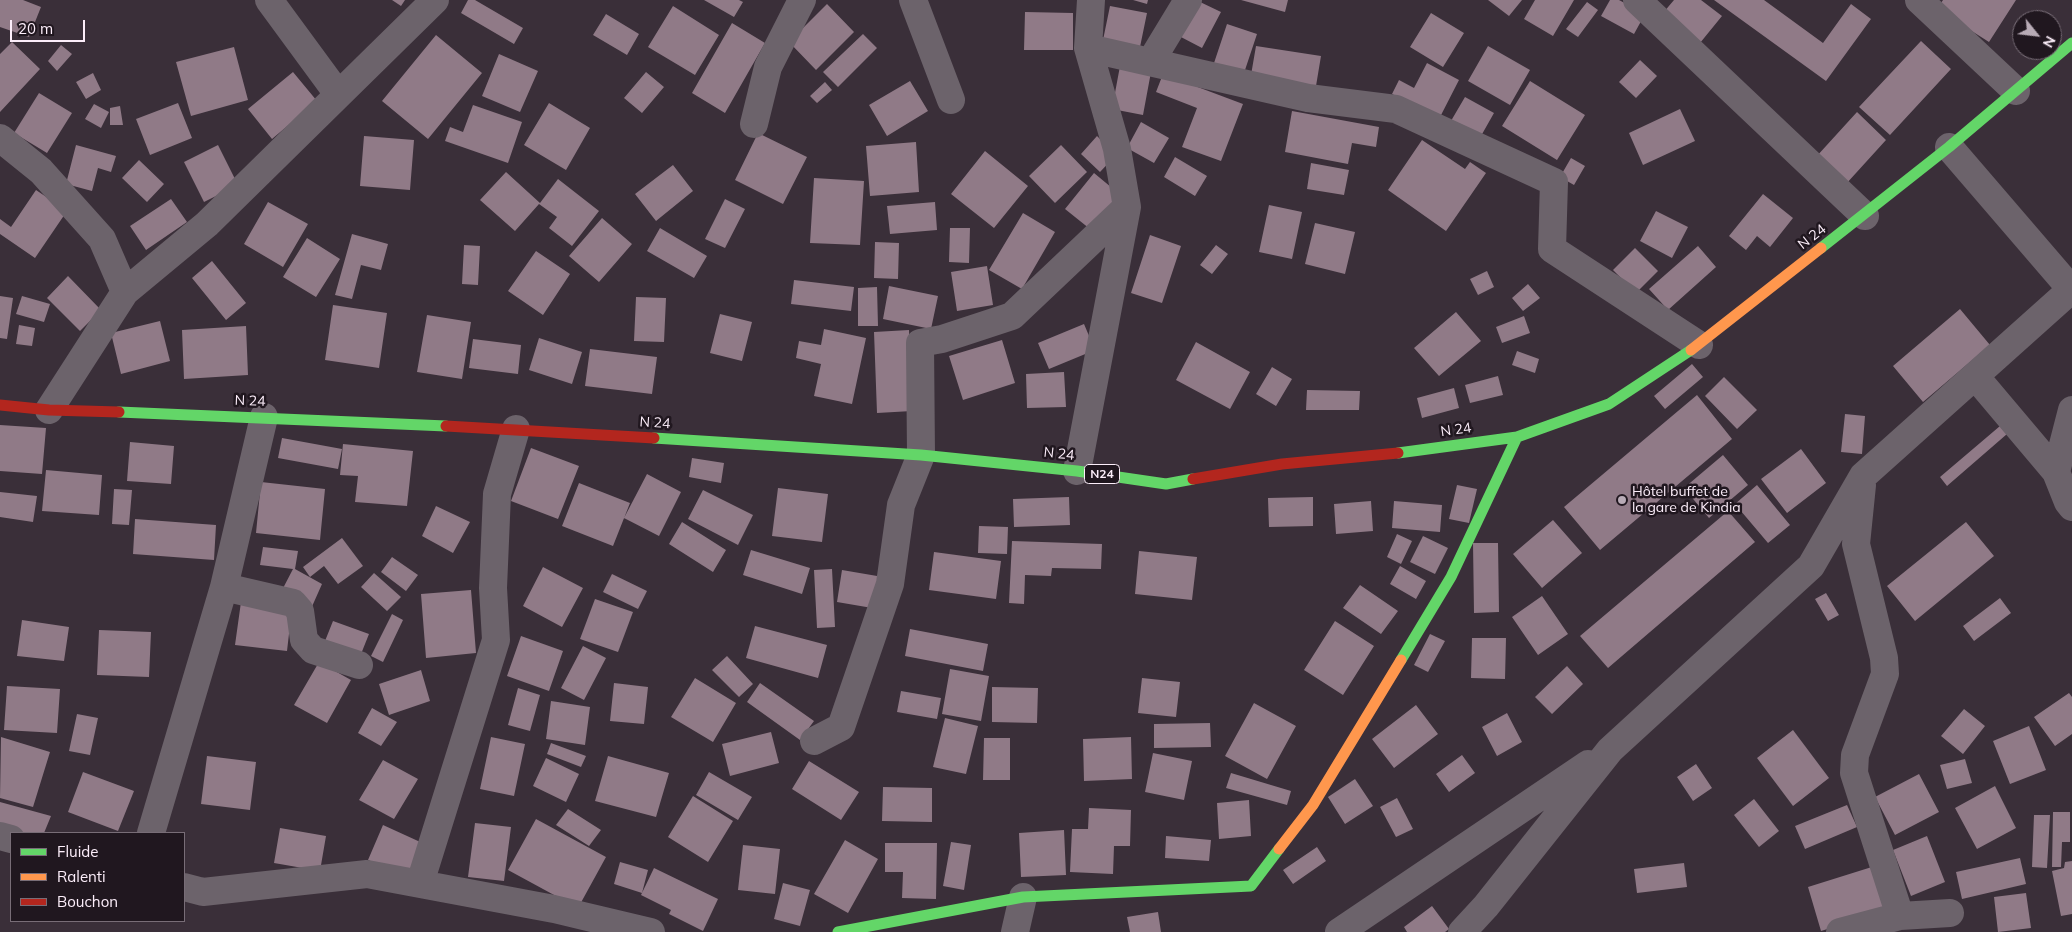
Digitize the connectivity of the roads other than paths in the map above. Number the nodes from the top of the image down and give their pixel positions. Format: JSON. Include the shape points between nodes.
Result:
{"nodes":[{"id":1,"x":269,"y":0,"type":"edge"},
{"id":2,"x":435,"y":0,"type":"edge"},
{"id":3,"x":802,"y":0,"type":"edge"},
{"id":4,"x":913,"y":0,"type":"edge"},
{"id":5,"x":1091,"y":0,"type":"edge"},
{"id":6,"x":1188,"y":0,"type":"edge"},
{"id":7,"x":1637,"y":0,"type":"edge"},
{"id":8,"x":1919,"y":0,"type":"edge"},
{"id":9,"x":2072,"y":43,"type":"edge"},
{"id":10,"x":1088,"y":48,"type":"junction"},
{"id":11,"x":1151,"y":61,"type":"junction"},
{"id":12,"x":2016,"y":91,"type":"junction"},
{"id":13,"x":338,"y":94,"type":"junction"},
{"id":14,"x":951,"y":100,"type":"dead end"},
{"id":15,"x":754,"y":124,"type":"dead end"},
{"id":16,"x":0,"y":138,"type":"edge"},
{"id":17,"x":1949,"y":147,"type":"junction"},
{"id":18,"x":1127,"y":207,"type":"junction"},
{"id":19,"x":1865,"y":216,"type":"junction"},
{"id":20,"x":2072,"y":289,"type":"edge"},
{"id":21,"x":126,"y":292,"type":"junction"},
{"id":22,"x":1699,"y":345,"type":"junction"},
{"id":23,"x":1975,"y":376,"type":"junction"},
{"id":24,"x":0,"y":405,"type":"edge"},
{"id":25,"x":49,"y":410,"type":"junction"},
{"id":26,"x":2072,"y":410,"type":"edge"},
{"id":27,"x":264,"y":416,"type":"junction"},
{"id":28,"x":516,"y":428,"type":"junction"},
{"id":29,"x":1518,"y":437,"type":"junction"},
{"id":30,"x":921,"y":455,"type":"junction"},
{"id":31,"x":1077,"y":471,"type":"junction"},
{"id":32,"x":2056,"y":472,"type":"junction"},
{"id":33,"x":1863,"y":476,"type":"junction"},
{"id":34,"x":2072,"y":506,"type":"edge"},
{"id":35,"x":224,"y":587,"type":"junction"},
{"id":36,"x":359,"y":665,"type":"dead end"},
{"id":37,"x":814,"y":741,"type":"dead end"},
{"id":38,"x":1610,"y":750,"type":"junction"},
{"id":39,"x":152,"y":832,"type":"edge"},
{"id":40,"x":420,"y":883,"type":"junction"},
{"id":41,"x":185,"y":887,"type":"edge"},
{"id":42,"x":1023,"y":897,"type":"junction"},
{"id":43,"x":1950,"y":912,"type":"dead end"},
{"id":44,"x":1900,"y":916,"type":"junction"},
{"id":45,"x":651,"y":932,"type":"edge"},
{"id":46,"x":838,"y":932,"type":"edge"},
{"id":47,"x":1015,"y":932,"type":"edge"},
{"id":48,"x":1339,"y":932,"type":"edge"},
{"id":49,"x":1462,"y":932,"type":"edge"},
{"id":50,"x":1840,"y":932,"type":"edge"}],
"edges":[{"from":1,"to":13,"type":"street"},
{"from":2,"to":13,"type":"street"},
{"from":3,"to":15,"type":"street","via":[[768,67]]},
{"from":4,"to":14,"type":"street"},
{"from":5,"to":10,"type":"street"},
{"from":6,"to":11,"type":"street"},
{"from":7,"to":19,"type":"street"},
{"from":8,"to":12,"type":"street"},
{"from":9,"to":12,"type":"main road","name":"N 24","number":"N24"},
{"from":10,"to":11,"type":"street"},
{"from":10,"to":18,"type":"street","via":[[1117,149]]},
{"from":11,"to":22,"type":"street","via":[[1308,98],[1396,109],[1554,182],[1552,249]]},
{"from":12,"to":17,"type":"main road","name":"N 24","number":"N24"},
{"from":13,"to":21,"type":"street","via":[[208,224]]},
{"from":16,"to":21,"type":"street","via":[[41,171],[102,239]]},
{"from":17,"to":19,"type":"main road","name":"N 24","number":"N24"},
{"from":17,"to":20,"type":"street"},
{"from":18,"to":30,"type":"street","via":[[1012,316],[920,343]]},
{"from":18,"to":31,"type":"street"},
{"from":19,"to":22,"type":"main road","name":"N 24","number":"N24"},
{"from":20,"to":23,"type":"street"},
{"from":21,"to":25,"type":"street"},
{"from":22,"to":29,"type":"main road","name":"N 24","number":"N24","via":[[1609,404]]},
{"from":23,"to":32,"type":"street"},
{"from":23,"to":33,"type":"street"},
{"from":24,"to":25,"type":"main road","name":"N 24","number":"N24"},
{"from":25,"to":27,"type":"main road","name":"N 24","number":"N24"},
{"from":26,"to":32,"type":"street"},
{"from":27,"to":28,"type":"main road","name":"N 24","number":"N24"},
{"from":27,"to":35,"type":"street"},
{"from":28,"to":30,"type":"main road","name":"N 24","number":"N24"},
{"from":28,"to":40,"type":"street","via":[[497,494],[493,588],[496,640]]},
{"from":29,"to":31,"type":"main road","name":"N 24","number":"N24","via":[[1392,454],[1282,464],[1166,484]]},
{"from":29,"to":42,"type":"main road","via":[[1451,577],[1313,805],[1251,886]]},
{"from":30,"to":31,"type":"main road","name":"N 24","number":"N24"},
{"from":30,"to":37,"type":"street","via":[[901,505],[890,584],[841,727]]},
{"from":32,"to":34,"type":"street"},
{"from":33,"to":38,"type":"street","via":[[1811,566]]},
{"from":33,"to":44,"type":"street","via":[[1856,544],[1886,674],[1855,755],[1854,773]]},
{"from":35,"to":36,"type":"street","via":[[293,603],[300,610],[304,640],[313,650]]},
{"from":35,"to":39,"type":"street"},
{"from":38,"to":48,"type":"street"},
{"from":38,"to":49,"type":"street"},
{"from":40,"to":41,"type":"street","via":[[367,874],[203,892]]},
{"from":40,"to":45,"type":"street"},
{"from":42,"to":46,"type":"main road"},
{"from":42,"to":47,"type":"street"},
{"from":43,"to":44,"type":"street"},
{"from":44,"to":50,"type":"street"}]}
